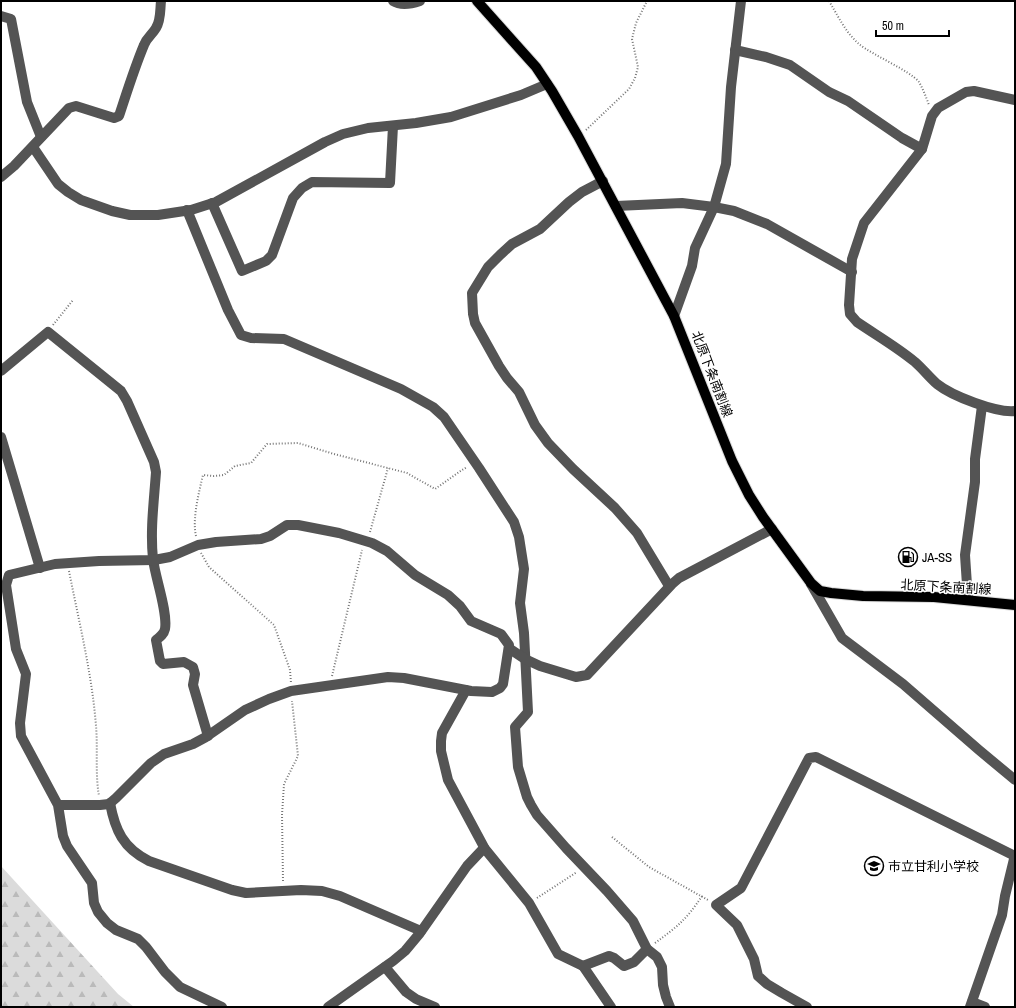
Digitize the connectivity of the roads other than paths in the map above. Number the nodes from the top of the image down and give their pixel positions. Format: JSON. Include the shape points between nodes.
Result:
{"nodes":[{"id":1,"x":161,"y":1,"type":"edge"},
{"id":2,"x":393,"y":1,"type":"edge"},
{"id":3,"x":420,"y":1,"type":"edge"},
{"id":4,"x":477,"y":1,"type":"edge"},
{"id":5,"x":740,"y":1,"type":"edge"},
{"id":6,"x":1,"y":16,"type":"edge"},
{"id":7,"x":735,"y":50,"type":"junction"},
{"id":8,"x":547,"y":84,"type":"junction"},
{"id":9,"x":1015,"y":100,"type":"edge"},
{"id":10,"x":393,"y":126,"type":"junction"},
{"id":11,"x":42,"y":137,"type":"junction"},
{"id":12,"x":32,"y":147,"type":"junction"},
{"id":13,"x":922,"y":148,"type":"junction"},
{"id":14,"x":1,"y":176,"type":"edge"},
{"id":15,"x":604,"y":181,"type":"junction"},
{"id":16,"x":212,"y":203,"type":"junction"},
{"id":17,"x":616,"y":206,"type":"junction"},
{"id":18,"x":714,"y":207,"type":"junction"},
{"id":19,"x":187,"y":210,"type":"junction"},
{"id":20,"x":852,"y":272,"type":"junction"},
{"id":21,"x":674,"y":316,"type":"junction"},
{"id":22,"x":1,"y":370,"type":"edge"},
{"id":23,"x":982,"y":406,"type":"junction"},
{"id":24,"x":1015,"y":411,"type":"edge"},
{"id":25,"x":1,"y":437,"type":"edge"},
{"id":26,"x":772,"y":529,"type":"junction"},
{"id":27,"x":154,"y":560,"type":"junction"},
{"id":28,"x":40,"y":568,"type":"junction"},
{"id":29,"x":811,"y":583,"type":"junction"},
{"id":30,"x":669,"y":586,"type":"junction"},
{"id":31,"x":968,"y":600,"type":"junction"},
{"id":32,"x":1015,"y":605,"type":"edge"},
{"id":33,"x":510,"y":649,"type":"junction"},
{"id":34,"x":525,"y":659,"type":"junction"},
{"id":35,"x":466,"y":690,"type":"junction"},
{"id":36,"x":208,"y":736,"type":"junction"},
{"id":37,"x":1015,"y":780,"type":"edge"},
{"id":38,"x":110,"y":803,"type":"junction"},
{"id":39,"x":58,"y":805,"type":"junction"},
{"id":40,"x":484,"y":848,"type":"junction"},
{"id":41,"x":1015,"y":855,"type":"edge"},
{"id":42,"x":421,"y":931,"type":"junction"},
{"id":43,"x":647,"y":949,"type":"junction"},
{"id":44,"x":583,"y":966,"type":"junction"},
{"id":45,"x":385,"y":967,"type":"junction"},
{"id":46,"x":971,"y":1004,"type":"edge"},
{"id":47,"x":222,"y":1007,"type":"edge"},
{"id":48,"x":328,"y":1007,"type":"edge"},
{"id":49,"x":435,"y":1007,"type":"edge"},
{"id":50,"x":611,"y":1007,"type":"edge"},
{"id":51,"x":670,"y":1007,"type":"edge"},
{"id":52,"x":807,"y":1007,"type":"edge"},
{"id":53,"x":985,"y":1007,"type":"edge"}],
"edges":[{"from":1,"to":11,"type":"street","via":[[156,29],[144,44],[120,116],[114,118],[76,106],[69,108]]},
{"from":2,"to":3,"type":"street","via":[[409,4]]},
{"from":4,"to":8,"type":"main road","name":"北原下条南割線","via":[[536,67]]},
{"from":5,"to":7,"type":"street"},
{"from":6,"to":11,"type":"street","via":[[10,19],[27,102]]},
{"from":7,"to":13,"type":"street","via":[[790,65],[902,138]]},
{"from":7,"to":18,"type":"street","via":[[726,164]]},
{"from":8,"to":10,"type":"street","via":[[451,117]]},
{"from":8,"to":15,"type":"main road","name":"北原下条南割線"},
{"from":9,"to":13,"type":"street","via":[[974,90],[966,92],[938,108],[932,116]]},
{"from":10,"to":16,"type":"street","via":[[368,128],[337,136]]},
{"from":10,"to":16,"type":"street","via":[[390,183],[312,182],[302,188],[293,198],[272,255],[266,261],[242,271]]},
{"from":11,"to":12,"type":"street"},
{"from":12,"to":14,"type":"street"},
{"from":12,"to":19,"type":"street","via":[[58,184],[81,200],[130,215],[158,215]]},
{"from":13,"to":20,"type":"street","via":[[864,223],[852,259]]},
{"from":15,"to":17,"type":"main road","name":"北原下条南割線"},
{"from":15,"to":30,"type":"street","via":[[582,192],[540,229],[512,244],[488,267],[472,293],[473,314],[475,323],[498,366],[519,392],[535,425],[572,469],[615,508],[637,533]]},
{"from":16,"to":19,"type":"street"},
{"from":17,"to":18,"type":"street","via":[[682,203]]},
{"from":17,"to":21,"type":"main road","name":"北原下条南割線"},
{"from":18,"to":20,"type":"street","via":[[734,211],[767,224]]},
{"from":18,"to":21,"type":"street","via":[[695,248],[692,266]]},
{"from":19,"to":34,"type":"street","via":[[228,310],[242,335],[251,338],[284,339],[401,389],[433,407],[444,417],[514,522],[524,570],[520,604]]},
{"from":20,"to":23,"type":"street","via":[[849,305],[850,314],[857,322],[916,362],[944,389]]},
{"from":21,"to":26,"type":"main road","name":"北原下条南割線","via":[[732,461],[749,495]]},
{"from":22,"to":27,"type":"street","via":[[48,332],[121,391],[154,462],[156,472],[152,542]]},
{"from":23,"to":24,"type":"street","via":[[1007,412]]},
{"from":23,"to":31,"type":"street","via":[[965,555]]},
{"from":25,"to":28,"type":"street"},
{"from":26,"to":29,"type":"main road","name":"北原下条南割線"},
{"from":26,"to":30,"type":"street","via":[[678,578]]},
{"from":27,"to":28,"type":"street","via":[[55,564]]},
{"from":27,"to":33,"type":"street","via":[[170,557],[198,545],[262,539],[287,525],[339,533],[387,551],[415,575],[448,595],[460,606],[470,621],[504,637]]},
{"from":27,"to":36,"type":"street","via":[[165,628],[164,633],[156,640],[160,661],[163,664],[184,662],[193,668],[193,685]]},
{"from":28,"to":39,"type":"street","via":[[9,575],[6,585],[16,649],[26,674],[20,723],[21,736]]},
{"from":29,"to":31,"type":"main road","name":"北原下条南割線","via":[[820,591],[831,594]]},
{"from":29,"to":37,"type":"street","via":[[842,638],[903,684]]},
{"from":30,"to":34,"type":"street","via":[[587,675],[576,677]]},
{"from":31,"to":32,"type":"main road","name":"北原下条南割線"},
{"from":33,"to":34,"type":"street"},
{"from":33,"to":35,"type":"street","via":[[500,688],[492,692]]},
{"from":34,"to":43,"type":"street","via":[[528,712],[515,727],[518,767],[527,797],[538,815],[566,848],[633,921]]},
{"from":35,"to":36,"type":"street","via":[[388,677],[291,691],[245,710]]},
{"from":35,"to":40,"type":"street","via":[[442,733],[441,751],[448,780]]},
{"from":36,"to":38,"type":"street","via":[[164,754],[151,763]]},
{"from":38,"to":39,"type":"street"},
{"from":38,"to":42,"type":"street","via":[[122,839],[138,856],[149,861],[246,893],[322,891],[340,896]]},
{"from":39,"to":47,"type":"street","via":[[67,846],[92,883],[94,903],[107,923],[116,930],[138,939],[180,987]]},
{"from":40,"to":42,"type":"street","via":[[467,866]]},
{"from":40,"to":44,"type":"street","via":[[529,903],[558,954]]},
{"from":41,"to":46,"type":"street","via":[[1002,915]]},
{"from":41,"to":52,"type":"street","via":[[816,757],[809,758],[741,888],[716,905],[737,925],[754,959],[758,976]]},
{"from":42,"to":45,"type":"street","via":[[405,951]]},
{"from":43,"to":44,"type":"street","via":[[634,962],[624,966],[609,956]]},
{"from":43,"to":51,"type":"street","via":[[662,967]]},
{"from":44,"to":50,"type":"street"},
{"from":45,"to":48,"type":"street"},
{"from":45,"to":49,"type":"street","via":[[406,992]]},
{"from":46,"to":53,"type":"street"}]}
